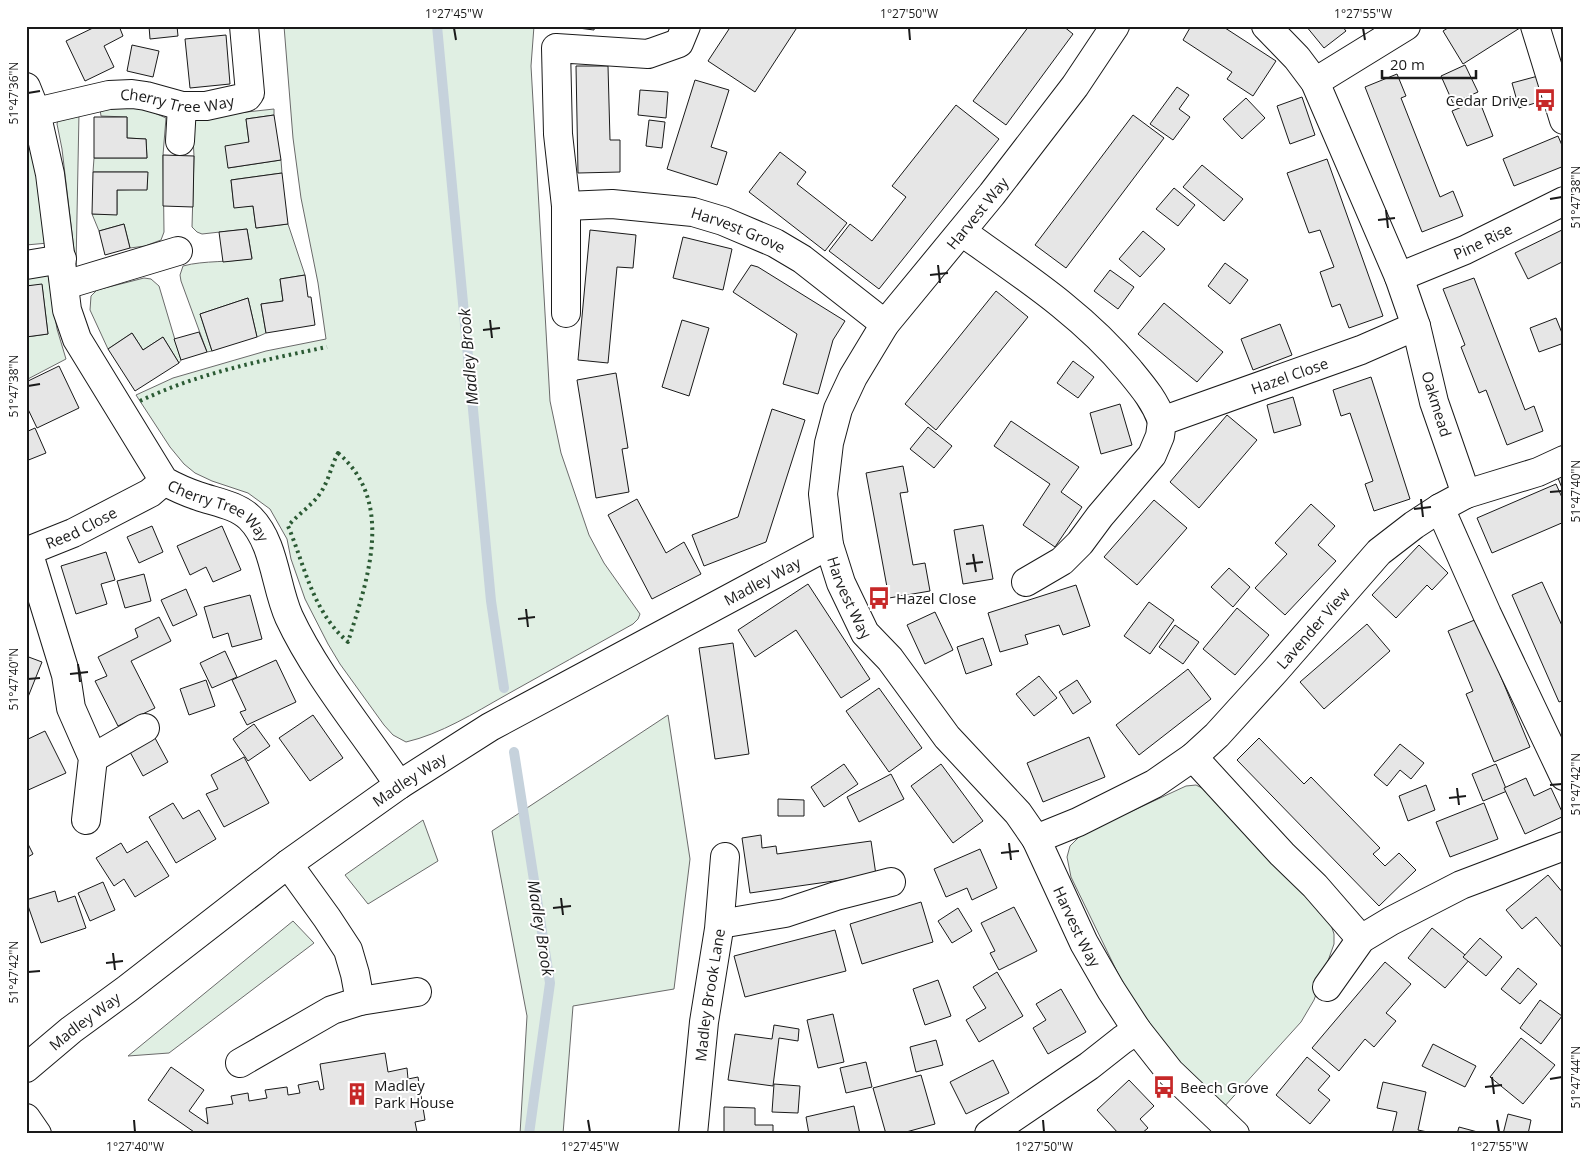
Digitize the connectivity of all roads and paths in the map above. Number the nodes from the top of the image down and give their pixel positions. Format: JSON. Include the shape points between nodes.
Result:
{"nodes":[{"id":1,"x":244,"y":26,"type":"edge"},
{"id":2,"x":686,"y":26,"type":"edge"},
{"id":3,"x":1115,"y":26,"type":"edge"},
{"id":4,"x":1266,"y":26,"type":"edge"},
{"id":5,"x":1406,"y":26,"type":"edge"},
{"id":6,"x":1534,"y":26,"type":"edge"},
{"id":7,"x":1315,"y":82,"type":"junction"},
{"id":8,"x":26,"y":87,"type":"edge"},
{"id":9,"x":182,"y":106,"type":"junction"},
{"id":10,"x":36,"y":112,"type":"junction"},
{"id":11,"x":1564,"y":120,"type":"edge"},
{"id":12,"x":180,"y":141,"type":"dead end"},
{"id":13,"x":1564,"y":201,"type":"edge"},
{"id":14,"x":566,"y":206,"type":"junction"},
{"id":15,"x":962,"y":232,"type":"junction"},
{"id":16,"x":178,"y":251,"type":"dead end"},
{"id":17,"x":62,"y":259,"type":"junction"},
{"id":18,"x":26,"y":265,"type":"edge"},
{"id":19,"x":1400,"y":277,"type":"junction"},
{"id":20,"x":65,"y":285,"type":"junction"},
{"id":21,"x":566,"y":312,"type":"dead end"},
{"id":22,"x":885,"y":324,"type":"junction"},
{"id":23,"x":1416,"y":326,"type":"junction"},
{"id":24,"x":1162,"y":422,"type":"junction"},
{"id":25,"x":1564,"y":460,"type":"edge"},
{"id":26,"x":164,"y":481,"type":"junction"},
{"id":27,"x":1466,"y":494,"type":"junction"},
{"id":28,"x":1440,"y":508,"type":"junction"},
{"id":29,"x":829,"y":545,"type":"junction"},
{"id":30,"x":27,"y":551,"type":"edge"},
{"id":31,"x":1026,"y":582,"type":"dead end"},
{"id":32,"x":146,"y":728,"type":"dead end"},
{"id":33,"x":93,"y":758,"type":"junction"},
{"id":34,"x":1193,"y":758,"type":"junction"},
{"id":35,"x":1564,"y":776,"type":"edge"},
{"id":36,"x":399,"y":785,"type":"junction"},
{"id":37,"x":86,"y":820,"type":"dead end"},
{"id":38,"x":1036,"y":839,"type":"junction"},
{"id":39,"x":1564,"y":846,"type":"edge"},
{"id":40,"x":725,"y":857,"type":"dead end"},
{"id":41,"x":288,"y":864,"type":"junction"},
{"id":42,"x":891,"y":882,"type":"dead end"},
{"id":43,"x":720,"y":924,"type":"junction"},
{"id":44,"x":1361,"y":939,"type":"junction"},
{"id":45,"x":1327,"y":987,"type":"dead end"},
{"id":46,"x":417,"y":992,"type":"dead end"},
{"id":47,"x":360,"y":1001,"type":"junction"},
{"id":48,"x":1137,"y":1030,"type":"junction"},
{"id":49,"x":240,"y":1063,"type":"dead end"},
{"id":50,"x":26,"y":1068,"type":"edge"},
{"id":51,"x":26,"y":1118,"type":"edge"},
{"id":52,"x":996,"y":1132,"type":"edge"},
{"id":53,"x":37,"y":1134,"type":"edge"},
{"id":54,"x":693,"y":1134,"type":"edge"},
{"id":55,"x":1235,"y":1134,"type":"edge"}],
"edges":[{"from":1,"to":9,"type":"street","name":"Cherry Tree Way","via":[[250,93],[247,97],[206,106]]},
{"from":2,"to":14,"type":"street","via":[[679,43],[648,54],[556,48],[558,134]]},
{"from":3,"to":15,"type":"street","name":"Harvest Way","via":[[1075,86]]},
{"from":4,"to":7,"type":"street","name":"Oakmead"},
{"from":5,"to":7,"type":"street"},
{"from":6,"to":11,"type":"street"},
{"from":7,"to":19,"type":"street","name":"Oakmead"},
{"from":8,"to":10,"type":"street","name":"Cherry Tree Way"},
{"from":9,"to":10,"type":"street","name":"Cherry Tree Way","via":[[133,89]]},
{"from":9,"to":12,"type":"street"},
{"from":10,"to":17,"type":"street","name":"Cherry Tree Way","via":[[50,174]]},
{"from":13,"to":19,"type":"street","name":"Pine Rise","via":[[1465,250]]},
{"from":14,"to":21,"type":"street"},
{"from":14,"to":22,"type":"street","name":"Harvest Grove","via":[[612,204],[693,212],[723,222],[768,240],[802,259]]},
{"from":15,"to":22,"type":"street","name":"Harvest Way"},
{"from":15,"to":24,"type":"street","via":[[1045,292],[1098,336],[1149,394]]},
{"from":16,"to":20,"type":"street"},
{"from":17,"to":18,"type":"street"},
{"from":17,"to":20,"type":"street","name":"Cherry Tree Way"},
{"from":19,"to":23,"type":"street","name":"Oakmead"},
{"from":20,"to":26,"type":"street","name":"Cherry Tree Way","via":[[67,310],[77,339]]},
{"from":22,"to":29,"type":"street","name":"Harvest Way","via":[[853,377],[838,409],[828,443],[823,494]]},
{"from":23,"to":24,"type":"street","name":"Hazel Close","via":[[1361,350]]},
{"from":23,"to":27,"type":"street","name":"Oakmead","via":[[1434,402]]},
{"from":24,"to":31,"type":"street","via":[[1152,455],[1080,543],[1062,561]]},
{"from":25,"to":27,"type":"street","via":[[1538,472]]},
{"from":26,"to":30,"type":"street","name":"Reed Close","via":[[150,493],[99,520]]},
{"from":26,"to":36,"type":"street","name":"Cherry Tree Way","via":[[239,510],[250,518],[262,534],[288,616],[338,699]]},
{"from":27,"to":28,"type":"street"},
{"from":28,"to":34,"type":"street","name":"Lavender View","via":[[1379,552],[1276,670]]},
{"from":28,"to":35,"type":"street"},
{"from":29,"to":36,"type":"street","name":"Madley Way","via":[[490,727]]},
{"from":29,"to":38,"type":"street","name":"Harvest Way","via":[[841,583],[865,633],[890,658],[948,737],[1018,813]]},
{"from":30,"to":33,"type":"street","name":"Reed Close","via":[[66,675],[71,708]]},
{"from":32,"to":33,"type":"street"},
{"from":33,"to":37,"type":"street"},
{"from":34,"to":38,"type":"street","name":"Lavender View","via":[[1154,784]]},
{"from":34,"to":44,"type":"street"},
{"from":36,"to":41,"type":"street","name":"Madley Way"},
{"from":38,"to":48,"type":"street","name":"Harvest Way","via":[[1084,943]]},
{"from":39,"to":44,"type":"street","via":[[1462,886]]},
{"from":40,"to":43,"type":"street","name":"Madley Brook Lane"},
{"from":41,"to":47,"type":"street","via":[[348,950]]},
{"from":41,"to":50,"type":"street","name":"Madley Way"},
{"from":42,"to":43,"type":"street","via":[[786,913]]},
{"from":43,"to":54,"type":"street","name":"Madley Brook Lane","via":[[704,1022]]},
{"from":44,"to":45,"type":"street"},
{"from":46,"to":47,"type":"street"},
{"from":47,"to":49,"type":"street","via":[[332,1010]]},
{"from":48,"to":52,"type":"street"},
{"from":48,"to":55,"type":"street","name":"Harvest Way","via":[[1170,1072]]},
{"from":51,"to":53,"type":"street"}]}
